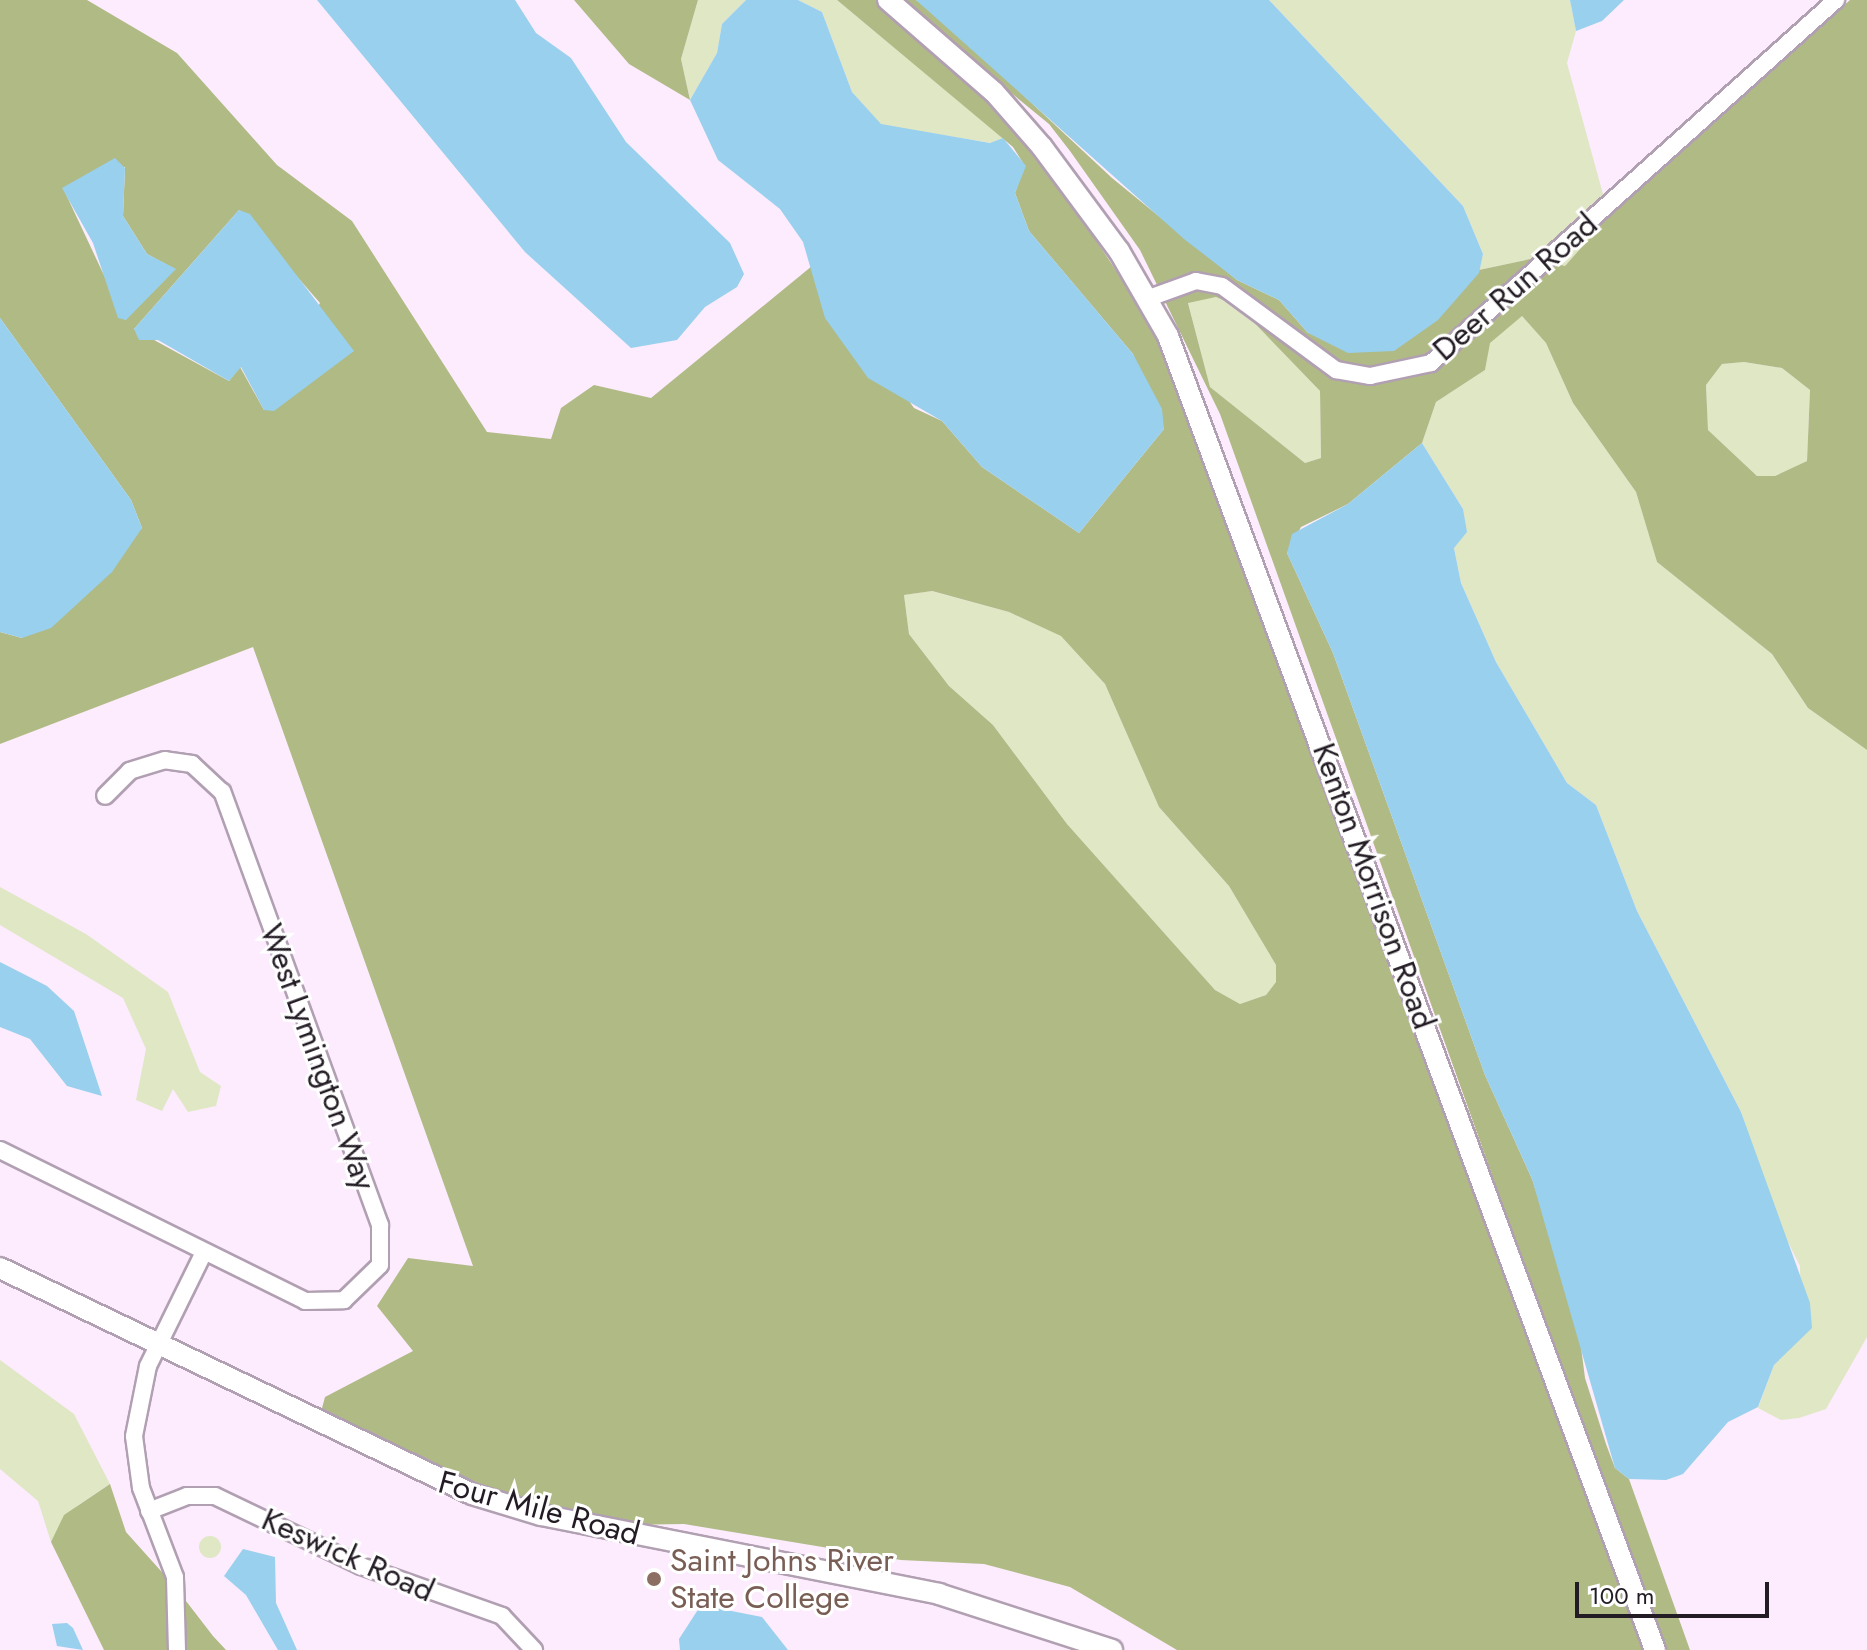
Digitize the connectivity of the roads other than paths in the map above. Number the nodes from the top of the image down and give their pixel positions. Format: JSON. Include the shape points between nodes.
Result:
{"nodes":[{"id":1,"x":888,"y":0,"type":"edge"},
{"id":2,"x":1836,"y":0,"type":"edge"},
{"id":3,"x":1149,"y":298,"type":"junction"},
{"id":4,"x":105,"y":796,"type":"dead end"},
{"id":5,"x":0,"y":1150,"type":"edge"},
{"id":6,"x":204,"y":1252,"type":"junction"},
{"id":7,"x":0,"y":1268,"type":"edge"},
{"id":8,"x":157,"y":1346,"type":"junction"},
{"id":9,"x":149,"y":1511,"type":"junction"},
{"id":10,"x":177,"y":1650,"type":"edge"},
{"id":11,"x":534,"y":1650,"type":"edge"},
{"id":12,"x":1112,"y":1650,"type":"edge"},
{"id":13,"x":1655,"y":1650,"type":"edge"}],
"edges":[{"from":1,"to":3,"type":"main road","name":"Kenton Morrison Road","via":[[994,92],[1042,147]]},
{"from":2,"to":3,"type":"street","name":"Deer Run Road","via":[[1431,363],[1382,375],[1336,370],[1222,286],[1196,281]]},
{"from":3,"to":13,"type":"main road","name":"Kenton Morrison Road","via":[[1208,434]]},
{"from":4,"to":6,"type":"street","name":"West Lymington Way","via":[[130,771],[165,760],[192,764],[222,792],[383,1237],[373,1278],[332,1304],[305,1301]]},
{"from":5,"to":6,"type":"street","name":"West Lymington Way"},
{"from":6,"to":8,"type":"street"},
{"from":7,"to":8,"type":"main road","name":"Four Mile Road"},
{"from":8,"to":9,"type":"street","via":[[134,1436]]},
{"from":8,"to":12,"type":"main road","name":"Four Mile Road","via":[[472,1494],[570,1522],[939,1594]]},
{"from":9,"to":10,"type":"street","via":[[175,1577]]},
{"from":9,"to":11,"type":"street","name":"Keswick Road","via":[[187,1496],[215,1496],[361,1566],[502,1616]]}]}
